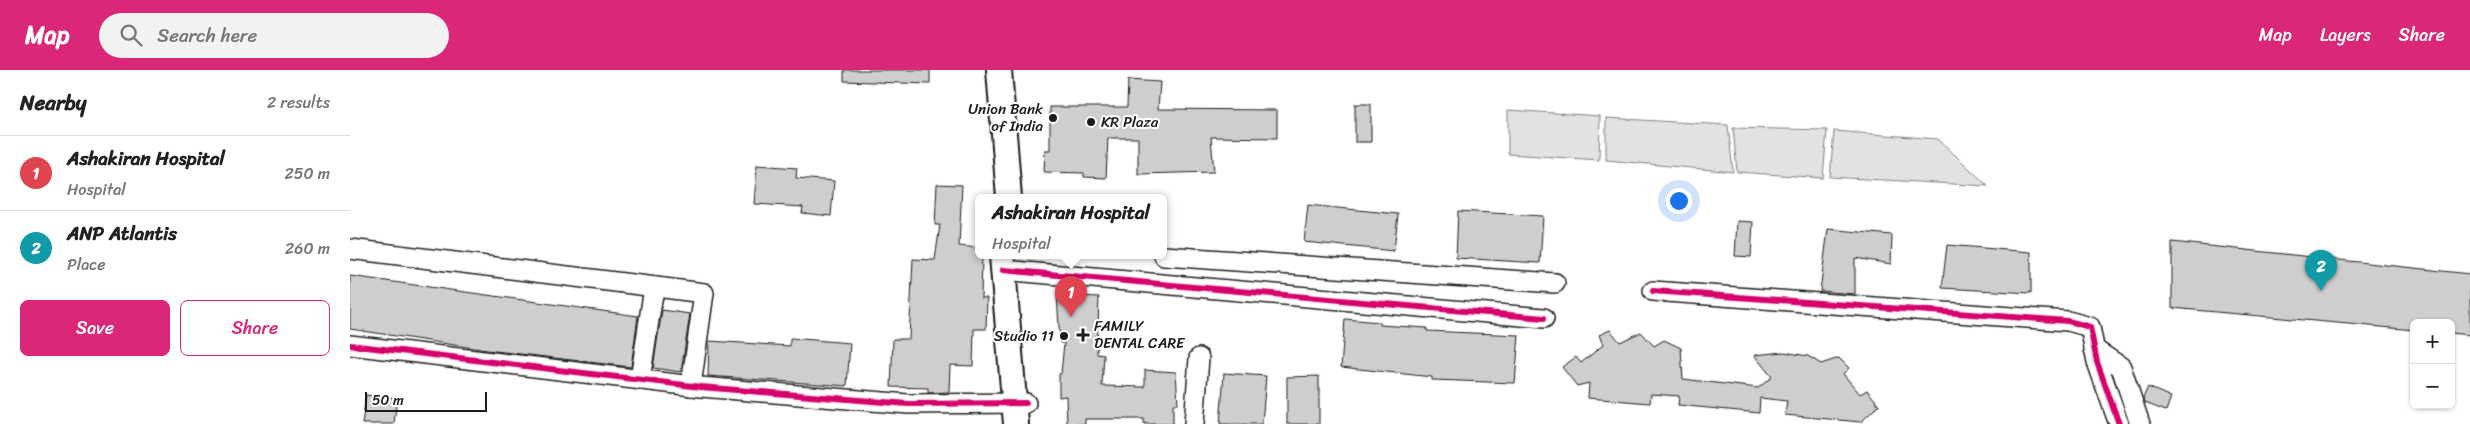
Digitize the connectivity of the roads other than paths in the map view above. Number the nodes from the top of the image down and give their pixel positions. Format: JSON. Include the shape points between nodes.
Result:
{"nodes":[{"id":1,"x":992,"y":70,"type":"edge"},
{"id":2,"x":999,"y":70,"type":"edge"},
{"id":3,"x":998,"y":194,"type":"edge"},
{"id":4,"x":1009,"y":194,"type":"edge"},
{"id":5,"x":350,"y":249,"type":"edge"},
{"id":6,"x":1167,"y":256,"type":"edge"},
{"id":7,"x":1008,"y":263,"type":"edge"},
{"id":8,"x":1555,"y":283,"type":"dead end"},
{"id":9,"x":654,"y":287,"type":"junction"},
{"id":10,"x":1653,"y":291,"type":"dead end"},
{"id":11,"x":1544,"y":318,"type":"dead end"},
{"id":12,"x":350,"y":345,"type":"edge"},
{"id":13,"x":2094,"y":349,"type":"junction"},
{"id":14,"x":1199,"y":358,"type":"dead end"},
{"id":15,"x":640,"y":380,"type":"junction"},
{"id":16,"x":691,"y":386,"type":"junction"},
{"id":17,"x":1021,"y":414,"type":"edge"},
{"id":18,"x":1194,"y":424,"type":"edge"},
{"id":19,"x":2119,"y":424,"type":"edge"},
{"id":20,"x":2140,"y":424,"type":"edge"}],
"edges":[{"from":1,"to":3,"type":"main road"},
{"from":2,"to":4,"type":"main road"},
{"from":5,"to":9,"type":"street"},
{"from":6,"to":8,"type":"street"},
{"from":7,"to":11,"type":"street"},
{"from":7,"to":17,"type":"main road"},
{"from":9,"to":15,"type":"street"},
{"from":9,"to":16,"type":"street","via":[[704,293]]},
{"from":10,"to":13,"type":"street","via":[[2068,321],[2090,327]]},
{"from":12,"to":15,"type":"street"},
{"from":13,"to":19,"type":"street"},
{"from":13,"to":20,"type":"street","via":[[2121,367]]},
{"from":14,"to":18,"type":"street"},
{"from":15,"to":16,"type":"street"},
{"from":16,"to":17,"type":"street"}]}
